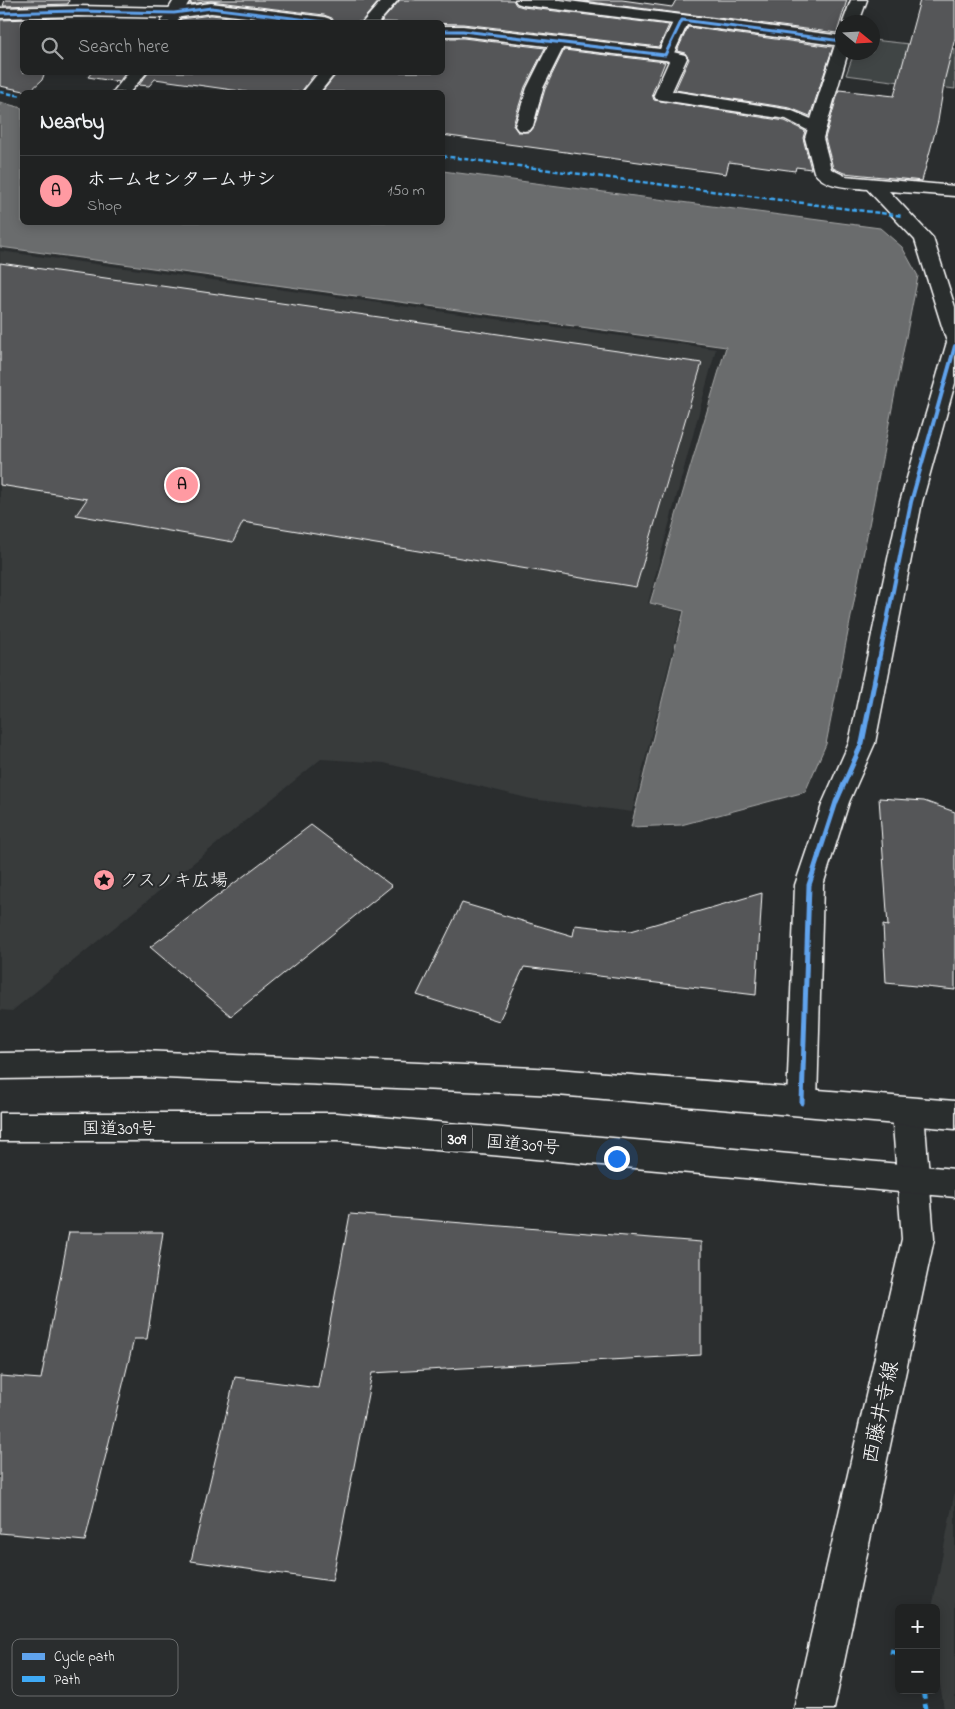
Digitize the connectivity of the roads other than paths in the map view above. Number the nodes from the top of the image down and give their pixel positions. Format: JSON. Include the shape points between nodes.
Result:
{"nodes":[{"id":1,"x":390,"y":0,"type":"edge"},
{"id":2,"x":524,"y":0,"type":"edge"},
{"id":3,"x":858,"y":0,"type":"edge"},
{"id":4,"x":80,"y":6,"type":"edge"},
{"id":5,"x":175,"y":12,"type":"edge"},
{"id":6,"x":0,"y":13,"type":"edge"},
{"id":7,"x":853,"y":15,"type":"edge"},
{"id":8,"x":308,"y":20,"type":"edge"},
{"id":9,"x":373,"y":20,"type":"edge"},
{"id":10,"x":682,"y":20,"type":"junction"},
{"id":11,"x":445,"y":31,"type":"edge"},
{"id":12,"x":835,"y":40,"type":"edge"},
{"id":13,"x":558,"y":42,"type":"junction"},
{"id":14,"x":665,"y":55,"type":"junction"},
{"id":15,"x":838,"y":60,"type":"edge"},
{"id":16,"x":136,"y":75,"type":"edge"},
{"id":17,"x":325,"y":75,"type":"edge"},
{"id":18,"x":123,"y":90,"type":"edge"},
{"id":19,"x":313,"y":90,"type":"edge"},
{"id":20,"x":524,"y":126,"type":"dead end"},
{"id":21,"x":817,"y":128,"type":"junction"},
{"id":22,"x":872,"y":183,"type":"junction"},
{"id":23,"x":955,"y":191,"type":"edge"},
{"id":24,"x":955,"y":339,"type":"edge"},
{"id":25,"x":955,"y":346,"type":"edge"},
{"id":26,"x":0,"y":1066,"type":"edge"},
{"id":27,"x":802,"y":1103,"type":"junction"},
{"id":28,"x":908,"y":1112,"type":"junction"},
{"id":29,"x":955,"y":1115,"type":"edge"},
{"id":30,"x":0,"y":1127,"type":"edge"},
{"id":31,"x":913,"y":1180,"type":"junction"},
{"id":32,"x":955,"y":1183,"type":"edge"},
{"id":33,"x":814,"y":1709,"type":"edge"}],
"edges":[{"from":1,"to":9,"type":"main road"},
{"from":2,"to":10,"type":"main road"},
{"from":3,"to":7,"type":"main road"},
{"from":4,"to":5,"type":"main road"},
{"from":4,"to":6,"type":"main road"},
{"from":5,"to":8,"type":"main road","via":[[211,8]]},
{"from":10,"to":12,"type":"main road"},
{"from":10,"to":14,"type":"main road"},
{"from":11,"to":13,"type":"main road"},
{"from":13,"to":14,"type":"main road"},
{"from":13,"to":20,"type":"main road","via":[[535,88]]},
{"from":14,"to":21,"type":"main road","via":[[680,58],[662,95],[790,115]]},
{"from":15,"to":21,"type":"main road"},
{"from":16,"to":18,"type":"main road"},
{"from":17,"to":19,"type":"main road"},
{"from":21,"to":22,"type":"main road","via":[[814,138],[823,172],[841,180]]},
{"from":22,"to":23,"type":"main road"},
{"from":22,"to":24,"type":"main road","via":[[924,238]]},
{"from":25,"to":27,"type":"main road","via":[[911,502],[862,743],[836,802],[809,884]]},
{"from":26,"to":27,"type":"main road","via":[[142,1064],[547,1081]]},
{"from":27,"to":28,"type":"main road"},
{"from":28,"to":29,"type":"main road"},
{"from":28,"to":31,"type":"main road","name":"西藤井寺線"},
{"from":30,"to":31,"type":"main road","name":"国道309号","number":"309","via":[[337,1127]]},
{"from":31,"to":32,"type":"main road","name":"国道309号","number":"309"},
{"from":31,"to":33,"type":"main road","name":"西藤井寺線","via":[[918,1239]]}]}
